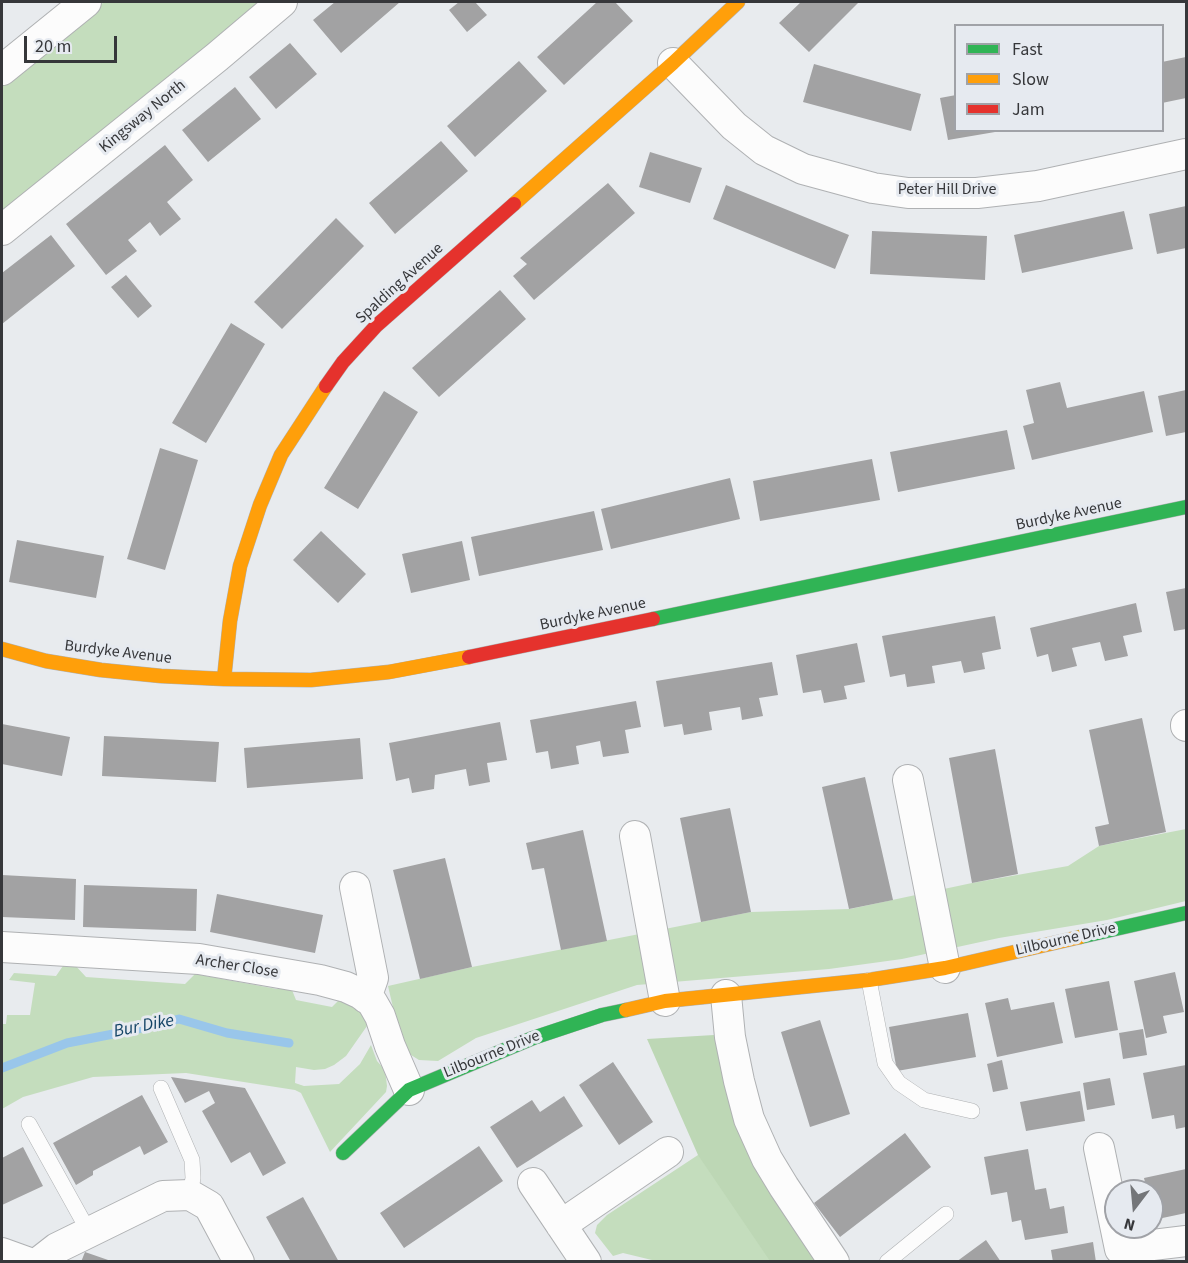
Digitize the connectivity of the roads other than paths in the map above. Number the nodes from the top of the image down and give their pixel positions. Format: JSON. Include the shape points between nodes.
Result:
{"nodes":[{"id":1,"x":87,"y":2,"type":"edge"},
{"id":2,"x":282,"y":2,"type":"edge"},
{"id":3,"x":738,"y":2,"type":"edge"},
{"id":4,"x":673,"y":63,"type":"junction"},
{"id":5,"x":2,"y":70,"type":"edge"},
{"id":6,"x":1186,"y":153,"type":"edge"},
{"id":7,"x":2,"y":230,"type":"edge"},
{"id":8,"x":1186,"y":507,"type":"edge"},
{"id":9,"x":2,"y":649,"type":"edge"},
{"id":10,"x":224,"y":680,"type":"junction"},
{"id":11,"x":908,"y":780,"type":"dead end"},
{"id":12,"x":635,"y":836,"type":"dead end"},
{"id":13,"x":355,"y":887,"type":"dead end"},
{"id":14,"x":1186,"y":913,"type":"edge"},
{"id":15,"x":2,"y":947,"type":"edge"},
{"id":16,"x":945,"y":968,"type":"junction"},
{"id":17,"x":869,"y":980,"type":"junction"},
{"id":18,"x":726,"y":995,"type":"junction"},
{"id":19,"x":366,"y":998,"type":"junction"},
{"id":20,"x":665,"y":1001,"type":"junction"},
{"id":21,"x":161,"y":1088,"type":"dead end"},
{"id":22,"x":409,"y":1090,"type":"junction"},
{"id":23,"x":972,"y":1111,"type":"dead end"},
{"id":24,"x":29,"y":1124,"type":"dead end"},
{"id":25,"x":1100,"y":1148,"type":"dead end"},
{"id":26,"x":668,"y":1152,"type":"dead end"},
{"id":27,"x":343,"y":1153,"type":"dead end"},
{"id":28,"x":533,"y":1183,"type":"dead end"},
{"id":29,"x":190,"y":1195,"type":"junction"},
{"id":30,"x":946,"y":1214,"type":"dead end"},
{"id":31,"x":561,"y":1225,"type":"junction"},
{"id":32,"x":89,"y":1232,"type":"junction"},
{"id":33,"x":1186,"y":1241,"type":"edge"},
{"id":34,"x":2,"y":1253,"type":"edge"},
{"id":35,"x":1121,"y":1255,"type":"edge"},
{"id":36,"x":27,"y":1262,"type":"edge"},
{"id":37,"x":39,"y":1262,"type":"edge"},
{"id":38,"x":239,"y":1262,"type":"edge"},
{"id":39,"x":586,"y":1262,"type":"edge"},
{"id":40,"x":834,"y":1262,"type":"edge"},
{"id":41,"x":887,"y":1262,"type":"edge"}],
"edges":[{"from":1,"to":5,"type":"street"},
{"from":2,"to":7,"type":"street","name":"Kingsway North"},
{"from":3,"to":4,"type":"street","name":"Spalding Avenue"},
{"from":4,"to":6,"type":"street","name":"Peter Hill Drive","via":[[734,126],[764,150],[803,169],[873,188],[977,194],[1038,186]]},
{"from":4,"to":10,"type":"street","name":"Spalding Avenue","via":[[376,326],[343,362],[281,455],[260,505],[240,566]]},
{"from":8,"to":10,"type":"street","name":"Burdyke Avenue","via":[[389,672],[311,680]]},
{"from":9,"to":10,"type":"street","name":"Burdyke Avenue","via":[[101,670]]},
{"from":11,"to":16,"type":"street"},
{"from":12,"to":20,"type":"street"},
{"from":13,"to":19,"type":"street","via":[[373,978]]},
{"from":14,"to":16,"type":"street","name":"Lilbourne Drive"},
{"from":15,"to":19,"type":"street","name":"Archer Close","via":[[199,959],[320,980]]},
{"from":16,"to":17,"type":"street","name":"Lilbourne Drive"},
{"from":17,"to":18,"type":"street","name":"Lilbourne Drive"},
{"from":17,"to":23,"type":"lane","via":[[885,1063],[898,1083],[924,1100]]},
{"from":18,"to":20,"type":"street","name":"Lilbourne Drive"},
{"from":18,"to":40,"type":"street","via":[[738,1081],[749,1119],[784,1187]]},
{"from":19,"to":22,"type":"street","via":[[380,1016]]},
{"from":20,"to":22,"type":"street","name":"Lilbourne Drive","via":[[602,1015],[533,1038]]},
{"from":21,"to":29,"type":"lane","via":[[192,1160]]},
{"from":22,"to":27,"type":"street","name":"Lilbourne Drive"},
{"from":24,"to":32,"type":"lane"},
{"from":25,"to":35,"type":"street"},
{"from":26,"to":31,"type":"street"},
{"from":28,"to":31,"type":"street"},
{"from":29,"to":32,"type":"street","via":[[163,1196]]},
{"from":29,"to":38,"type":"street","via":[[209,1206]]},
{"from":30,"to":41,"type":"lane"},
{"from":31,"to":39,"type":"street"},
{"from":32,"to":37,"type":"street"},
{"from":33,"to":35,"type":"street"},
{"from":34,"to":36,"type":"street"}]}
